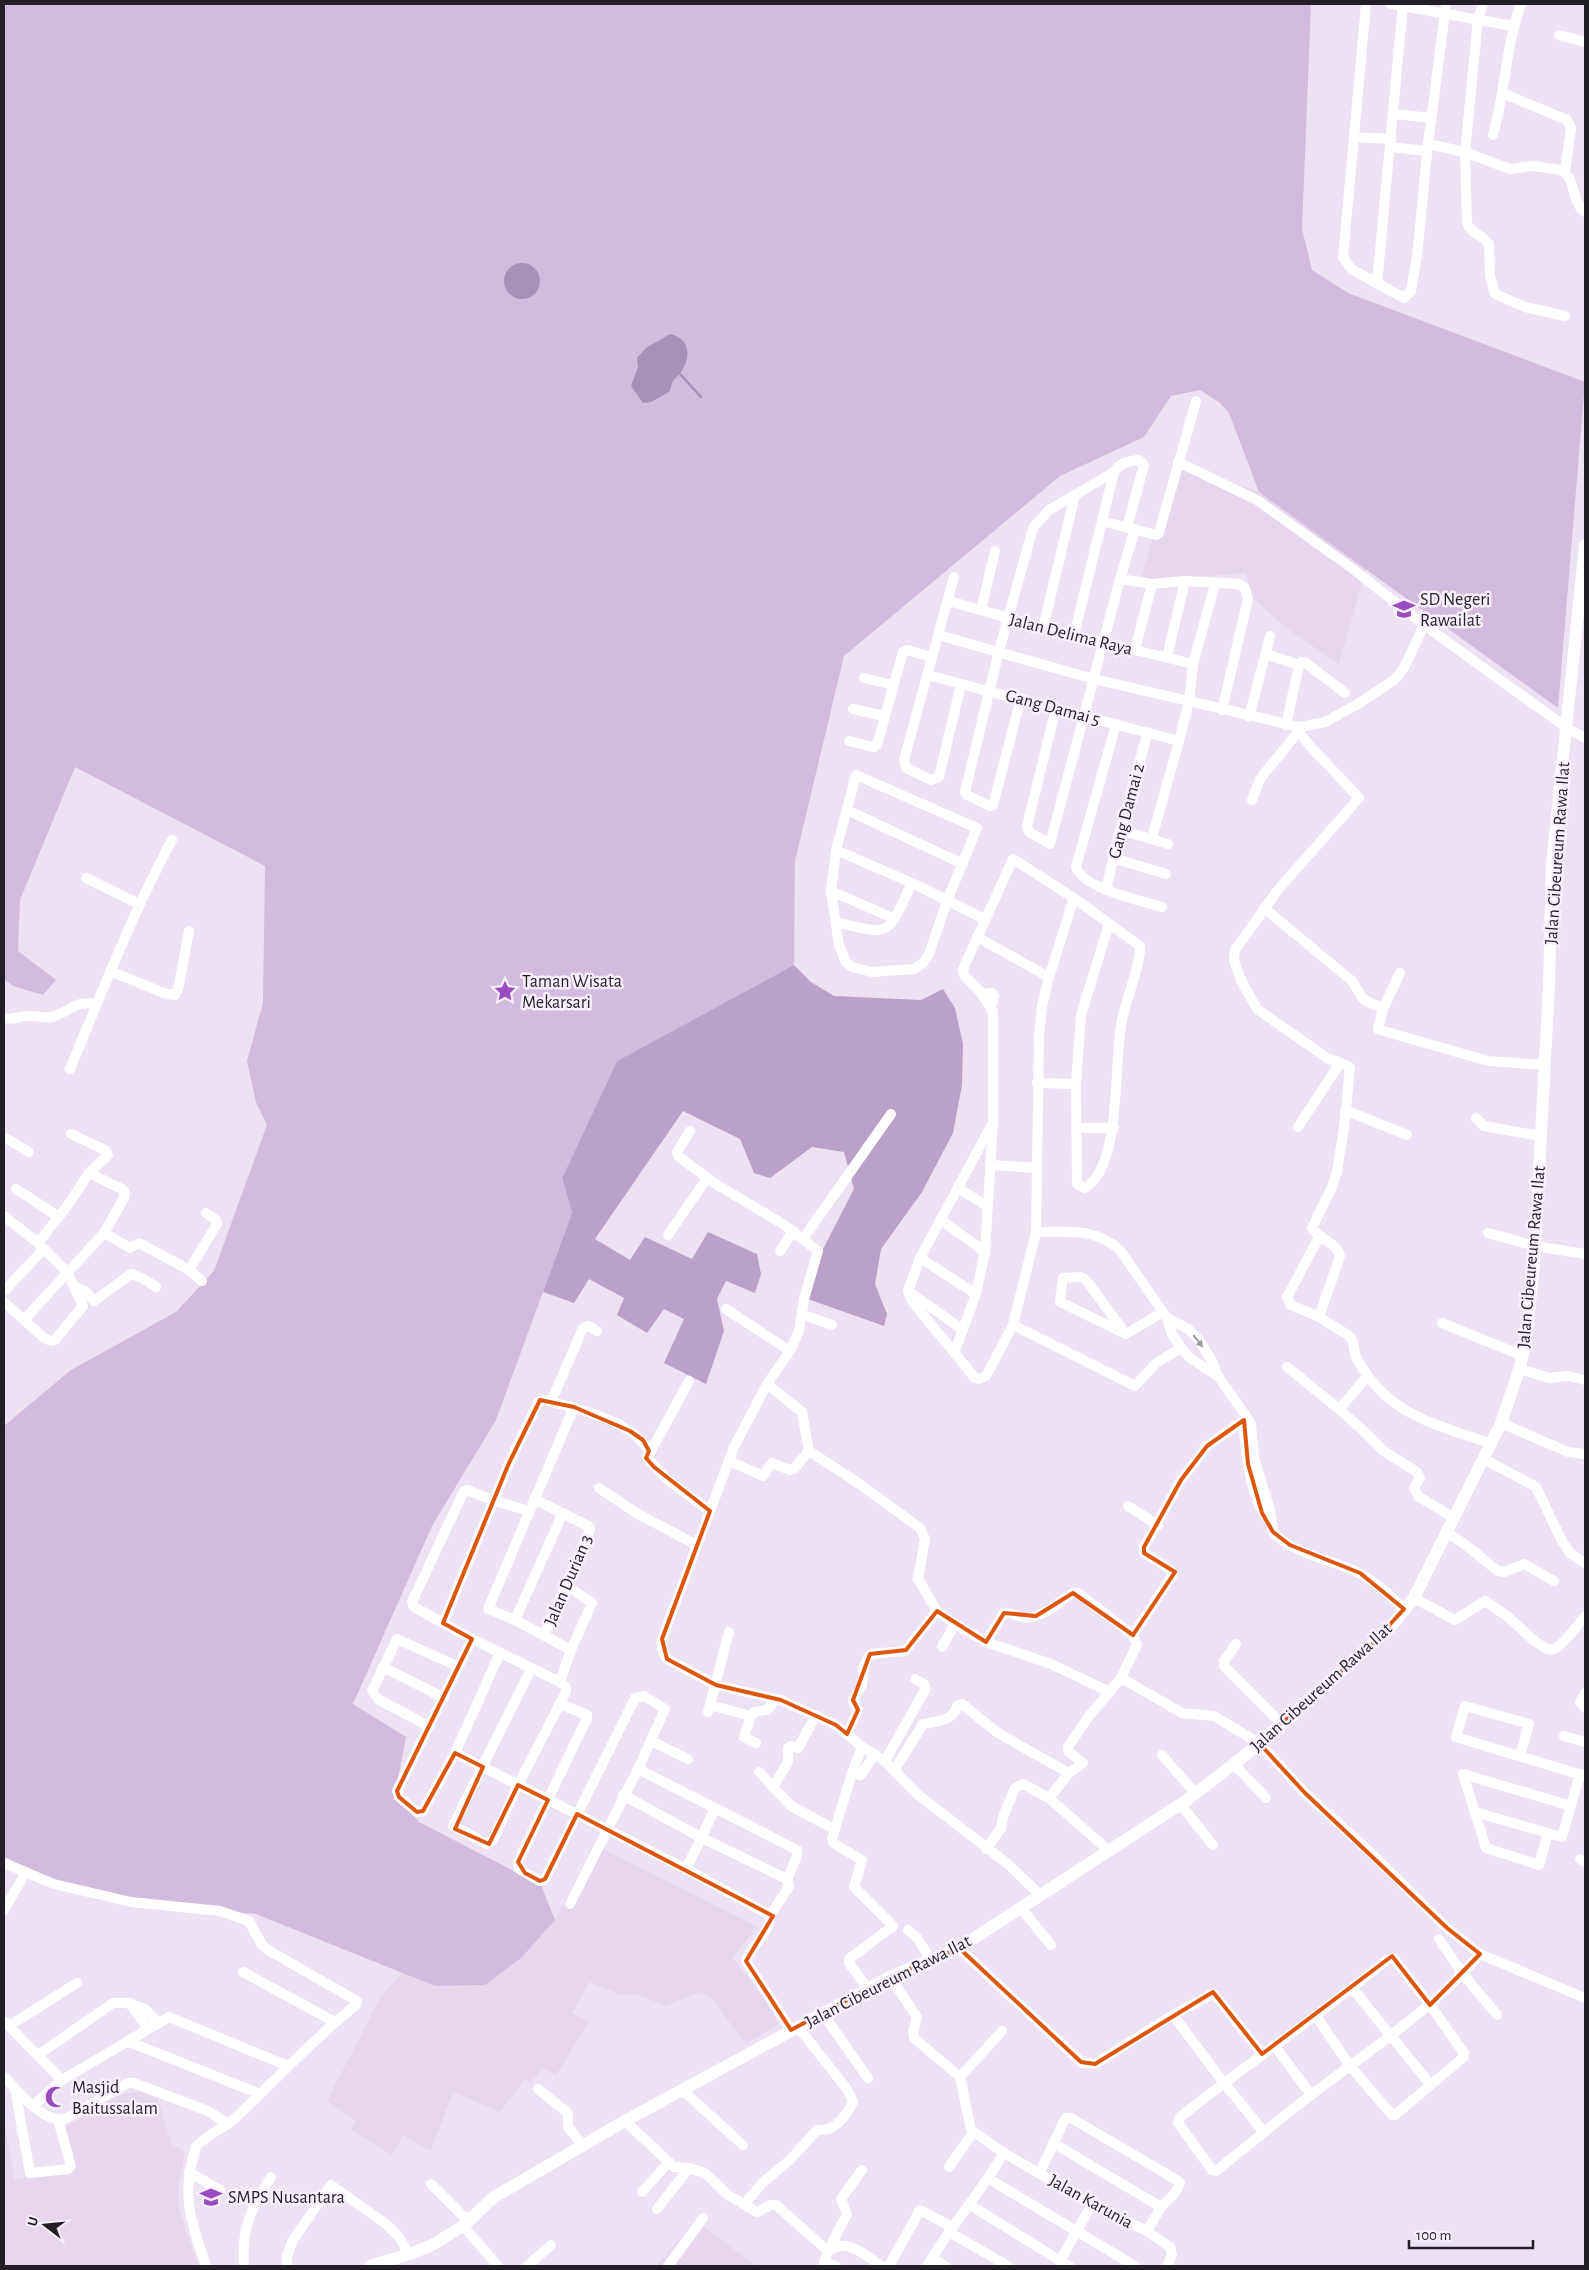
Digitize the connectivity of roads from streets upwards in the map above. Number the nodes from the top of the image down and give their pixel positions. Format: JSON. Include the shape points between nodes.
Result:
{"nodes":[{"id":1,"x":1366,"y":4,"type":"edge"},
{"id":2,"x":1391,"y":4,"type":"edge"},
{"id":3,"x":1483,"y":4,"type":"edge"},
{"id":4,"x":1521,"y":4,"type":"edge"},
{"id":5,"x":1403,"y":5,"type":"edge"},
{"id":6,"x":1445,"y":8,"type":"edge"},
{"id":7,"x":1478,"y":19,"type":"junction"},
{"id":8,"x":1513,"y":26,"type":"junction"},
{"id":9,"x":1560,"y":35,"type":"dead end"},
{"id":10,"x":1585,"y":42,"type":"edge"},
{"id":11,"x":1502,"y":94,"type":"junction"},
{"id":12,"x":1394,"y":114,"type":"junction"},
{"id":13,"x":1431,"y":118,"type":"junction"},
{"id":14,"x":1493,"y":135,"type":"dead end"},
{"id":15,"x":1354,"y":137,"type":"junction"},
{"id":16,"x":1390,"y":143,"type":"junction"},
{"id":17,"x":1428,"y":148,"type":"junction"},
{"id":18,"x":1465,"y":152,"type":"junction"},
{"id":19,"x":1565,"y":172,"type":"junction"},
{"id":20,"x":1585,"y":212,"type":"edge"},
{"id":21,"x":1377,"y":284,"type":"junction"},
{"id":22,"x":1565,"y":316,"type":"dead end"},
{"id":23,"x":1196,"y":401,"type":"dead end"},
{"id":24,"x":1178,"y":462,"type":"junction"},
{"id":25,"x":1114,"y":472,"type":"junction"},
{"id":26,"x":1075,"y":495,"type":"junction"},
{"id":27,"x":1102,"y":521,"type":"junction"},
{"id":28,"x":1131,"y":528,"type":"junction"},
{"id":29,"x":1585,"y":545,"type":"edge"},
{"id":30,"x":996,"y":551,"type":"dead end"},
{"id":31,"x":954,"y":577,"type":"dead end"},
{"id":32,"x":1120,"y":579,"type":"junction"},
{"id":33,"x":1185,"y":581,"type":"junction"},
{"id":34,"x":1152,"y":584,"type":"junction"},
{"id":35,"x":1215,"y":584,"type":"junction"},
{"id":36,"x":949,"y":601,"type":"junction"},
{"id":37,"x":981,"y":610,"type":"junction"},
{"id":38,"x":1009,"y":618,"type":"junction"},
{"id":39,"x":1424,"y":625,"type":"junction"},
{"id":40,"x":1043,"y":628,"type":"junction"},
{"id":41,"x":938,"y":635,"type":"junction"},
{"id":42,"x":1074,"y":635,"type":"junction"},
{"id":43,"x":1270,"y":636,"type":"dead end"},
{"id":44,"x":1103,"y":642,"type":"junction"},
{"id":45,"x":1135,"y":650,"type":"junction"},
{"id":46,"x":999,"y":651,"type":"junction"},
{"id":47,"x":1266,"y":654,"type":"junction"},
{"id":48,"x":932,"y":657,"type":"junction"},
{"id":49,"x":1167,"y":658,"type":"junction"},
{"id":50,"x":1194,"y":664,"type":"junction"},
{"id":51,"x":1300,"y":665,"type":"junction"},
{"id":52,"x":926,"y":675,"type":"junction"},
{"id":53,"x":864,"y":678,"type":"dead end"},
{"id":54,"x":1094,"y":679,"type":"junction"},
{"id":55,"x":961,"y":684,"type":"junction"},
{"id":56,"x":893,"y":685,"type":"junction"},
{"id":57,"x":990,"y":691,"type":"junction"},
{"id":58,"x":1345,"y":693,"type":"dead end"},
{"id":59,"x":1021,"y":698,"type":"junction"},
{"id":60,"x":1188,"y":701,"type":"junction"},
{"id":61,"x":1056,"y":708,"type":"junction"},
{"id":62,"x":853,"y":709,"type":"dead end"},
{"id":63,"x":1222,"y":710,"type":"junction"},
{"id":64,"x":1084,"y":715,"type":"junction"},
{"id":65,"x":884,"y":716,"type":"junction"},
{"id":66,"x":1249,"y":717,"type":"junction"},
{"id":67,"x":1116,"y":724,"type":"junction"},
{"id":68,"x":1293,"y":728,"type":"junction"},
{"id":69,"x":1148,"y":732,"type":"junction"},
{"id":70,"x":1577,"y":734,"type":"edge"},
{"id":71,"x":849,"y":741,"type":"dead end"},
{"id":72,"x":1179,"y":741,"type":"junction"},
{"id":73,"x":1252,"y":800,"type":"dead end"},
{"id":74,"x":847,"y":810,"type":"junction"},
{"id":75,"x":1120,"y":830,"type":"junction"},
{"id":76,"x":1152,"y":838,"type":"junction"},
{"id":77,"x":172,"y":840,"type":"dead end"},
{"id":78,"x":1168,"y":844,"type":"dead end"},
{"id":79,"x":836,"y":850,"type":"junction"},
{"id":80,"x":1113,"y":858,"type":"junction"},
{"id":81,"x":963,"y":864,"type":"junction"},
{"id":82,"x":1166,"y":874,"type":"dead end"},
{"id":83,"x":86,"y":878,"type":"dead end"},
{"id":84,"x":912,"y":883,"type":"junction"},
{"id":85,"x":1106,"y":890,"type":"junction"},
{"id":86,"x":831,"y":891,"type":"junction"},
{"id":87,"x":1074,"y":898,"type":"junction"},
{"id":88,"x":947,"y":901,"type":"junction"},
{"id":89,"x":140,"y":904,"type":"junction"},
{"id":90,"x":1162,"y":907,"type":"dead end"},
{"id":91,"x":1264,"y":908,"type":"junction"},
{"id":92,"x":895,"y":919,"type":"junction"},
{"id":93,"x":984,"y":919,"type":"junction"},
{"id":94,"x":836,"y":922,"type":"junction"},
{"id":95,"x":1109,"y":924,"type":"junction"},
{"id":96,"x":189,"y":931,"type":"dead end"},
{"id":97,"x":977,"y":936,"type":"junction"},
{"id":98,"x":110,"y":972,"type":"junction"},
{"id":99,"x":1400,"y":973,"type":"dead end"},
{"id":100,"x":1049,"y":977,"type":"junction"},
{"id":101,"x":96,"y":1003,"type":"junction"},
{"id":102,"x":1383,"y":1010,"type":"junction"},
{"id":103,"x":4,"y":1018,"type":"edge"},
{"id":104,"x":1340,"y":1063,"type":"junction"},
{"id":105,"x":1544,"y":1065,"type":"junction"},
{"id":106,"x":70,"y":1069,"type":"dead end"},
{"id":107,"x":1037,"y":1083,"type":"junction"},
{"id":108,"x":1076,"y":1084,"type":"junction"},
{"id":109,"x":1345,"y":1110,"type":"junction"},
{"id":110,"x":891,"y":1114,"type":"dead end"},
{"id":111,"x":1476,"y":1118,"type":"dead end"},
{"id":112,"x":993,"y":1123,"type":"junction"},
{"id":113,"x":1076,"y":1128,"type":"junction"},
{"id":114,"x":1114,"y":1128,"type":"junction"},
{"id":115,"x":1298,"y":1128,"type":"dead end"},
{"id":116,"x":690,"y":1131,"type":"dead end"},
{"id":117,"x":71,"y":1134,"type":"dead end"},
{"id":118,"x":1407,"y":1135,"type":"dead end"},
{"id":119,"x":4,"y":1136,"type":"edge"},
{"id":120,"x":1540,"y":1136,"type":"junction"},
{"id":121,"x":29,"y":1152,"type":"dead end"},
{"id":122,"x":992,"y":1165,"type":"junction"},
{"id":123,"x":1036,"y":1168,"type":"junction"},
{"id":124,"x":89,"y":1173,"type":"junction"},
{"id":125,"x":706,"y":1178,"type":"junction"},
{"id":126,"x":958,"y":1188,"type":"junction"},
{"id":127,"x":16,"y":1189,"type":"dead end"},
{"id":128,"x":988,"y":1207,"type":"junction"},
{"id":129,"x":206,"y":1213,"type":"dead end"},
{"id":130,"x":4,"y":1216,"type":"edge"},
{"id":131,"x":59,"y":1217,"type":"junction"},
{"id":132,"x":941,"y":1220,"type":"junction"},
{"id":133,"x":793,"y":1231,"type":"junction"},
{"id":134,"x":1036,"y":1232,"type":"junction"},
{"id":135,"x":104,"y":1233,"type":"junction"},
{"id":136,"x":1488,"y":1233,"type":"dead end"},
{"id":137,"x":668,"y":1235,"type":"dead end"},
{"id":138,"x":1319,"y":1236,"type":"junction"},
{"id":139,"x":804,"y":1239,"type":"junction"},
{"id":140,"x":40,"y":1246,"type":"junction"},
{"id":141,"x":1535,"y":1246,"type":"junction"},
{"id":142,"x":780,"y":1251,"type":"dead end"},
{"id":143,"x":985,"y":1252,"type":"junction"},
{"id":144,"x":1585,"y":1254,"type":"edge"},
{"id":145,"x":920,"y":1258,"type":"junction"},
{"id":146,"x":189,"y":1270,"type":"junction"},
{"id":147,"x":67,"y":1272,"type":"junction"},
{"id":148,"x":202,"y":1281,"type":"dead end"},
{"id":149,"x":74,"y":1286,"type":"junction"},
{"id":150,"x":156,"y":1287,"type":"dead end"},
{"id":151,"x":4,"y":1291,"type":"edge"},
{"id":152,"x":908,"y":1292,"type":"junction"},
{"id":153,"x":976,"y":1294,"type":"junction"},
{"id":154,"x":4,"y":1302,"type":"edge"},
{"id":155,"x":726,"y":1309,"type":"dead end"},
{"id":156,"x":803,"y":1315,"type":"junction"},
{"id":157,"x":1165,"y":1315,"type":"junction"},
{"id":158,"x":1318,"y":1317,"type":"junction"},
{"id":159,"x":24,"y":1320,"type":"junction"},
{"id":160,"x":1442,"y":1323,"type":"dead end"},
{"id":161,"x":1013,"y":1325,"type":"junction"},
{"id":162,"x":832,"y":1326,"type":"dead end"},
{"id":163,"x":963,"y":1330,"type":"junction"},
{"id":164,"x":597,"y":1331,"type":"dead end"},
{"id":165,"x":1126,"y":1334,"type":"junction"},
{"id":166,"x":1181,"y":1348,"type":"junction"},
{"id":167,"x":790,"y":1351,"type":"junction"},
{"id":168,"x":955,"y":1352,"type":"junction"},
{"id":169,"x":1521,"y":1363,"type":"junction"},
{"id":170,"x":1288,"y":1367,"type":"dead end"},
{"id":171,"x":1218,"y":1376,"type":"junction"},
{"id":172,"x":1368,"y":1376,"type":"junction"},
{"id":173,"x":1585,"y":1380,"type":"edge"},
{"id":174,"x":689,"y":1381,"type":"dead end"},
{"id":175,"x":767,"y":1384,"type":"junction"},
{"id":176,"x":550,"y":1402,"type":"junction"},
{"id":177,"x":574,"y":1407,"type":"junction"},
{"id":178,"x":1339,"y":1409,"type":"junction"},
{"id":179,"x":1245,"y":1417,"type":"junction"},
{"id":180,"x":1501,"y":1423,"type":"junction"},
{"id":181,"x":1492,"y":1444,"type":"junction"},
{"id":182,"x":649,"y":1451,"type":"junction"},
{"id":183,"x":809,"y":1451,"type":"junction"},
{"id":184,"x":1585,"y":1454,"type":"edge"},
{"id":185,"x":1484,"y":1459,"type":"junction"},
{"id":186,"x":729,"y":1461,"type":"junction"},
{"id":187,"x":599,"y":1488,"type":"dead end"},
{"id":188,"x":534,"y":1500,"type":"junction"},
{"id":189,"x":494,"y":1501,"type":"junction"},
{"id":190,"x":1128,"y":1506,"type":"dead end"},
{"id":191,"x":529,"y":1511,"type":"junction"},
{"id":192,"x":710,"y":1511,"type":"junction"},
{"id":193,"x":562,"y":1514,"type":"junction"},
{"id":194,"x":1454,"y":1518,"type":"junction"},
{"id":195,"x":1158,"y":1524,"type":"junction"},
{"id":196,"x":1446,"y":1532,"type":"junction"},
{"id":197,"x":697,"y":1545,"type":"junction"},
{"id":198,"x":1585,"y":1563,"type":"edge"},
{"id":199,"x":1554,"y":1581,"type":"dead end"},
{"id":200,"x":566,"y":1585,"type":"junction"},
{"id":201,"x":1414,"y":1598,"type":"junction"},
{"id":202,"x":1404,"y":1609,"type":"junction"},
{"id":203,"x":937,"y":1611,"type":"junction"},
{"id":204,"x":1585,"y":1616,"type":"edge"},
{"id":205,"x":515,"y":1620,"type":"junction"},
{"id":206,"x":443,"y":1623,"type":"junction"},
{"id":207,"x":955,"y":1624,"type":"junction"},
{"id":208,"x":729,"y":1632,"type":"dead end"},
{"id":209,"x":544,"y":1635,"type":"junction"},
{"id":210,"x":1133,"y":1635,"type":"junction"},
{"id":211,"x":472,"y":1639,"type":"junction"},
{"id":212,"x":986,"y":1642,"type":"junction"},
{"id":213,"x":1236,"y":1644,"type":"dead end"},
{"id":214,"x":942,"y":1647,"type":"dead end"},
{"id":215,"x":571,"y":1650,"type":"junction"},
{"id":216,"x":500,"y":1653,"type":"junction"},
{"id":217,"x":457,"y":1666,"type":"junction"},
{"id":218,"x":383,"y":1667,"type":"junction"},
{"id":219,"x":531,"y":1669,"type":"junction"},
{"id":220,"x":1120,"y":1678,"type":"junction"},
{"id":221,"x":915,"y":1680,"type":"dead end"},
{"id":222,"x":560,"y":1682,"type":"junction"},
{"id":223,"x":716,"y":1685,"type":"junction"},
{"id":224,"x":1110,"y":1692,"type":"junction"},
{"id":225,"x":1585,"y":1693,"type":"edge"},
{"id":226,"x":444,"y":1698,"type":"junction"},
{"id":227,"x":776,"y":1699,"type":"junction"},
{"id":228,"x":560,"y":1704,"type":"junction"},
{"id":229,"x":1585,"y":1708,"type":"edge"},
{"id":230,"x":816,"y":1715,"type":"junction"},
{"id":231,"x":751,"y":1716,"type":"junction"},
{"id":232,"x":1282,"y":1724,"type":"junction"},
{"id":233,"x":429,"y":1726,"type":"junction"},
{"id":234,"x":847,"y":1734,"type":"junction"},
{"id":235,"x":1564,"y":1736,"type":"dead end"},
{"id":236,"x":651,"y":1741,"type":"junction"},
{"id":237,"x":1585,"y":1742,"type":"edge"},
{"id":238,"x":756,"y":1743,"type":"dead end"},
{"id":239,"x":1258,"y":1743,"type":"junction"},
{"id":240,"x":862,"y":1747,"type":"junction"},
{"id":241,"x":455,"y":1753,"type":"junction"},
{"id":242,"x":875,"y":1754,"type":"junction"},
{"id":243,"x":1162,"y":1755,"type":"dead end"},
{"id":244,"x":1520,"y":1756,"type":"junction"},
{"id":245,"x":688,"y":1759,"type":"dead end"},
{"id":246,"x":886,"y":1761,"type":"junction"},
{"id":247,"x":1234,"y":1764,"type":"junction"},
{"id":248,"x":483,"y":1767,"type":"junction"},
{"id":249,"x":638,"y":1769,"type":"junction"},
{"id":250,"x":895,"y":1769,"type":"junction"},
{"id":251,"x":759,"y":1772,"type":"dead end"},
{"id":252,"x":852,"y":1773,"type":"junction"},
{"id":253,"x":1069,"y":1773,"type":"junction"},
{"id":254,"x":1583,"y":1775,"type":"edge"},
{"id":255,"x":518,"y":1785,"type":"junction"},
{"id":256,"x":773,"y":1787,"type":"junction"},
{"id":257,"x":1195,"y":1793,"type":"junction"},
{"id":258,"x":624,"y":1795,"type":"junction"},
{"id":259,"x":1049,"y":1798,"type":"junction"},
{"id":260,"x":1266,"y":1798,"type":"dead end"},
{"id":261,"x":548,"y":1800,"type":"junction"},
{"id":262,"x":1180,"y":1804,"type":"junction"},
{"id":263,"x":1571,"y":1806,"type":"junction"},
{"id":264,"x":715,"y":1809,"type":"junction"},
{"id":265,"x":1475,"y":1812,"type":"junction"},
{"id":266,"x":577,"y":1814,"type":"junction"},
{"id":267,"x":834,"y":1829,"type":"junction"},
{"id":268,"x":606,"y":1830,"type":"junction"},
{"id":269,"x":1548,"y":1832,"type":"junction"},
{"id":270,"x":702,"y":1838,"type":"junction"},
{"id":271,"x":1213,"y":1845,"type":"dead end"},
{"id":272,"x":986,"y":1849,"type":"junction"},
{"id":273,"x":1108,"y":1850,"type":"junction"},
{"id":274,"x":4,"y":1863,"type":"edge"},
{"id":275,"x":686,"y":1869,"type":"junction"},
{"id":276,"x":26,"y":1872,"type":"junction"},
{"id":277,"x":787,"y":1878,"type":"junction"},
{"id":278,"x":1039,"y":1894,"type":"junction"},
{"id":279,"x":570,"y":1904,"type":"dead end"},
{"id":280,"x":1020,"y":1907,"type":"junction"},
{"id":281,"x":4,"y":1910,"type":"edge"},
{"id":282,"x":770,"y":1915,"type":"junction"},
{"id":283,"x":908,"y":1930,"type":"dead end"},
{"id":284,"x":1439,"y":1940,"type":"dead end"},
{"id":285,"x":1051,"y":1945,"type":"dead end"},
{"id":286,"x":959,"y":1948,"type":"junction"},
{"id":287,"x":1480,"y":1954,"type":"junction"},
{"id":288,"x":931,"y":1960,"type":"junction"},
{"id":289,"x":243,"y":1972,"type":"dead end"},
{"id":290,"x":1463,"y":1974,"type":"junction"},
{"id":291,"x":890,"y":1977,"type":"junction"},
{"id":292,"x":77,"y":1983,"type":"dead end"},
{"id":293,"x":1352,"y":1988,"type":"junction"},
{"id":294,"x":868,"y":1989,"type":"junction"},
{"id":295,"x":1585,"y":1998,"type":"edge"},
{"id":296,"x":129,"y":2003,"type":"junction"},
{"id":297,"x":1430,"y":2005,"type":"junction"},
{"id":298,"x":823,"y":2014,"type":"junction"},
{"id":299,"x":1173,"y":2014,"type":"junction"},
{"id":300,"x":1497,"y":2015,"type":"dead end"},
{"id":301,"x":1316,"y":2016,"type":"junction"},
{"id":302,"x":158,"y":2022,"type":"junction"},
{"id":303,"x":335,"y":2022,"type":"junction"},
{"id":304,"x":6,"y":2024,"type":"edge"},
{"id":305,"x":148,"y":2028,"type":"junction"},
{"id":306,"x":795,"y":2029,"type":"junction"},
{"id":307,"x":1002,"y":2031,"type":"dead end"},
{"id":308,"x":1391,"y":2035,"type":"junction"},
{"id":309,"x":127,"y":2041,"type":"junction"},
{"id":310,"x":1274,"y":2044,"type":"junction"},
{"id":311,"x":1262,"y":2054,"type":"junction"},
{"id":312,"x":38,"y":2055,"type":"junction"},
{"id":313,"x":288,"y":2066,"type":"junction"},
{"id":314,"x":1350,"y":2066,"type":"junction"},
{"id":315,"x":4,"y":2077,"type":"edge"},
{"id":316,"x":960,"y":2077,"type":"junction"},
{"id":317,"x":868,"y":2078,"type":"dead end"},
{"id":318,"x":62,"y":2080,"type":"junction"},
{"id":319,"x":1224,"y":2083,"type":"junction"},
{"id":320,"x":1430,"y":2084,"type":"junction"},
{"id":321,"x":15,"y":2088,"type":"junction"},
{"id":322,"x":538,"y":2089,"type":"dead end"},
{"id":323,"x":682,"y":2090,"type":"junction"},
{"id":324,"x":260,"y":2094,"type":"junction"},
{"id":325,"x":1311,"y":2095,"type":"junction"},
{"id":326,"x":33,"y":2106,"type":"junction"},
{"id":327,"x":58,"y":2120,"type":"junction"},
{"id":328,"x":625,"y":2120,"type":"junction"},
{"id":329,"x":228,"y":2124,"type":"junction"},
{"id":330,"x":1264,"y":2132,"type":"junction"},
{"id":331,"x":973,"y":2133,"type":"junction"},
{"id":332,"x":1053,"y":2142,"type":"junction"},
{"id":333,"x":743,"y":2144,"type":"dead end"},
{"id":334,"x":583,"y":2145,"type":"junction"},
{"id":335,"x":1004,"y":2152,"type":"junction"},
{"id":336,"x":669,"y":2162,"type":"junction"},
{"id":337,"x":949,"y":2167,"type":"dead end"},
{"id":338,"x":689,"y":2168,"type":"junction"},
{"id":339,"x":862,"y":2170,"type":"dead end"},
{"id":340,"x":190,"y":2172,"type":"junction"},
{"id":341,"x":1040,"y":2172,"type":"junction"},
{"id":342,"x":270,"y":2176,"type":"dead end"},
{"id":343,"x":988,"y":2179,"type":"junction"},
{"id":344,"x":431,"y":2184,"type":"dead end"},
{"id":345,"x":220,"y":2190,"type":"dead end"},
{"id":346,"x":642,"y":2192,"type":"dead end"},
{"id":347,"x":1092,"y":2204,"type":"junction"},
{"id":348,"x":744,"y":2205,"type":"junction"},
{"id":349,"x":970,"y":2205,"type":"junction"},
{"id":350,"x":1161,"y":2208,"type":"junction"},
{"id":351,"x":657,"y":2209,"type":"dead end"},
{"id":352,"x":703,"y":2218,"type":"dead end"},
{"id":353,"x":465,"y":2223,"type":"junction"},
{"id":354,"x":951,"y":2229,"type":"junction"},
{"id":355,"x":1077,"y":2231,"type":"junction"},
{"id":356,"x":1147,"y":2231,"type":"junction"},
{"id":357,"x":551,"y":2245,"type":"dead end"},
{"id":358,"x":828,"y":2251,"type":"junction"},
{"id":359,"x":409,"y":2254,"type":"junction"},
{"id":360,"x":929,"y":2262,"type":"edge"},
{"id":361,"x":824,"y":2264,"type":"edge"},
{"id":362,"x":1064,"y":2264,"type":"edge"},
{"id":363,"x":206,"y":2266,"type":"edge"},
{"id":364,"x":244,"y":2266,"type":"edge"},
{"id":365,"x":286,"y":2266,"type":"edge"},
{"id":366,"x":370,"y":2266,"type":"edge"},
{"id":367,"x":498,"y":2266,"type":"edge"},
{"id":368,"x":527,"y":2266,"type":"edge"},
{"id":369,"x":668,"y":2266,"type":"edge"},
{"id":370,"x":836,"y":2266,"type":"edge"},
{"id":371,"x":882,"y":2266,"type":"edge"},
{"id":372,"x":889,"y":2266,"type":"edge"},
{"id":373,"x":945,"y":2266,"type":"edge"},
{"id":374,"x":1008,"y":2266,"type":"edge"},
{"id":375,"x":1135,"y":2266,"type":"edge"},
{"id":376,"x":1167,"y":2266,"type":"edge"}],
"edges":[{"from":1,"to":15,"type":"street"},
{"from":2,"to":5,"type":"street"},
{"from":3,"to":7,"type":"street"},
{"from":4,"to":8,"type":"street"},
{"from":5,"to":6,"type":"street"},
{"from":5,"to":12,"type":"street"},
{"from":6,"to":7,"type":"street"},
{"from":6,"to":13,"type":"street"},
{"from":7,"to":8,"type":"street"},
{"from":7,"to":18,"type":"street"},
{"from":8,"to":11,"type":"street"},
{"from":9,"to":10,"type":"street"},
{"from":11,"to":14,"type":"street"},
{"from":11,"to":19,"type":"street","via":[[1567,120],[1571,128]]},
{"from":12,"to":13,"type":"street"},
{"from":12,"to":16,"type":"street"},
{"from":13,"to":17,"type":"street"},
{"from":15,"to":16,"type":"street"},
{"from":15,"to":21,"type":"street","via":[[1343,257],[1351,269]]},
{"from":16,"to":17,"type":"street"},
{"from":16,"to":21,"type":"street"},
{"from":17,"to":18,"type":"street"},
{"from":17,"to":21,"type":"street","via":[[1411,291],[1404,298]]},
{"from":18,"to":19,"type":"street","via":[[1510,169],[1533,166]]},
{"from":18,"to":22,"type":"street","via":[[1467,223],[1489,244],[1494,294],[1525,307]]},
{"from":19,"to":20,"type":"street","via":[[1578,207]]},
{"from":23,"to":24,"type":"street"},
{"from":24,"to":28,"type":"street","via":[[1159,533]]},
{"from":24,"to":39,"type":"street","via":[[1257,500]]},
{"from":25,"to":26,"type":"street"},
{"from":25,"to":27,"type":"street"},
{"from":25,"to":28,"type":"street","via":[[1130,460],[1139,460],[1144,465]]},
{"from":26,"to":38,"type":"street","via":[[1049,510],[1032,528]]},
{"from":26,"to":40,"type":"street"},
{"from":27,"to":28,"type":"street"},
{"from":27,"to":42,"type":"street"},
{"from":28,"to":32,"type":"street"},
{"from":29,"to":70,"type":"street","name":"Jalan Cibeureum Rawa Ilat"},
{"from":30,"to":37,"type":"street"},
{"from":31,"to":36,"type":"street"},
{"from":32,"to":34,"type":"street"},
{"from":32,"to":44,"type":"street"},
{"from":33,"to":34,"type":"street"},
{"from":33,"to":35,"type":"street"},
{"from":33,"to":49,"type":"street"},
{"from":34,"to":45,"type":"street"},
{"from":35,"to":50,"type":"street"},
{"from":35,"to":63,"type":"street","via":[[1239,584],[1248,592]]},
{"from":36,"to":37,"type":"street","name":"Jalan Delima Raya"},
{"from":36,"to":41,"type":"street"},
{"from":37,"to":38,"type":"street","name":"Jalan Delima Raya"},
{"from":38,"to":40,"type":"street","name":"Jalan Delima Raya"},
{"from":38,"to":46,"type":"street"},
{"from":39,"to":68,"type":"street","via":[[1404,668],[1394,680],[1325,722]]},
{"from":39,"to":70,"type":"street"},
{"from":40,"to":42,"type":"street","name":"Jalan Delima Raya"},
{"from":41,"to":46,"type":"street"},
{"from":41,"to":48,"type":"street"},
{"from":42,"to":44,"type":"street","name":"Jalan Delima Raya"},
{"from":43,"to":47,"type":"street"},
{"from":44,"to":45,"type":"street","name":"Jalan Delima Raya"},
{"from":44,"to":54,"type":"street"},
{"from":45,"to":49,"type":"street","name":"Jalan Delima Raya"},
{"from":46,"to":54,"type":"street"},
{"from":46,"to":57,"type":"street"},
{"from":47,"to":51,"type":"street"},
{"from":47,"to":66,"type":"street"},
{"from":48,"to":52,"type":"street"},
{"from":48,"to":56,"type":"street","via":[[907,650],[903,652]]},
{"from":49,"to":50,"type":"street","name":"Jalan Delima Raya"},
{"from":50,"to":60,"type":"street"},
{"from":51,"to":58,"type":"street","via":[[1306,663]]},
{"from":51,"to":68,"type":"street"},
{"from":52,"to":55,"type":"street","name":"Gang Damai 5"},
{"from":52,"to":55,"type":"street","via":[[904,765],[931,780],[938,777]]},
{"from":53,"to":56,"type":"street"},
{"from":54,"to":60,"type":"street"},
{"from":54,"to":64,"type":"street"},
{"from":55,"to":57,"type":"street","name":"Gang Damai 5"},
{"from":56,"to":65,"type":"street"},
{"from":57,"to":59,"type":"street","name":"Gang Damai 5"},
{"from":57,"to":59,"type":"street","via":[[965,792],[990,806],[993,806]]},
{"from":59,"to":61,"type":"street","name":"Gang Damai 5"},
{"from":60,"to":63,"type":"street"},
{"from":60,"to":72,"type":"street"},
{"from":61,"to":64,"type":"street","name":"Gang Damai 5"},
{"from":61,"to":64,"type":"street","via":[[1027,826],[1029,832],[1047,844],[1052,841]]},
{"from":62,"to":65,"type":"street"},
{"from":63,"to":66,"type":"street"},
{"from":64,"to":67,"type":"street","name":"Gang Damai 5"},
{"from":65,"to":71,"type":"street","via":[[876,747]]},
{"from":66,"to":68,"type":"street"},
{"from":67,"to":69,"type":"street","name":"Gang Damai 5"},
{"from":67,"to":85,"type":"street","via":[[1076,867],[1081,876]]},
{"from":68,"to":73,"type":"street","via":[[1260,779]]},
{"from":68,"to":91,"type":"street","via":[[1359,798]]},
{"from":69,"to":72,"type":"street","name":"Gang Damai 5"},
{"from":69,"to":75,"type":"street","name":"Gang Damai 2"},
{"from":70,"to":105,"type":"street","name":"Jalan Cibeureum Rawa Ilat","via":[[1552,864]]},
{"from":72,"to":76,"type":"street"},
{"from":74,"to":79,"type":"street"},
{"from":74,"to":81,"type":"street"},
{"from":74,"to":81,"type":"street","via":[[854,777],[859,775],[976,826]]},
{"from":75,"to":76,"type":"street"},
{"from":75,"to":80,"type":"street","name":"Gang Damai 2"},
{"from":76,"to":78,"type":"street"},
{"from":77,"to":89,"type":"street"},
{"from":79,"to":84,"type":"street"},
{"from":79,"to":86,"type":"street"},
{"from":80,"to":82,"type":"street"},
{"from":80,"to":85,"type":"street","name":"Gang Damai 2"},
{"from":81,"to":88,"type":"street"},
{"from":83,"to":89,"type":"street"},
{"from":84,"to":88,"type":"street"},
{"from":84,"to":92,"type":"street"},
{"from":85,"to":90,"type":"street"},
{"from":86,"to":92,"type":"street"},
{"from":86,"to":94,"type":"street"},
{"from":87,"to":93,"type":"street","via":[[1013,859]]},
{"from":87,"to":95,"type":"street"},
{"from":87,"to":100,"type":"street"},
{"from":88,"to":93,"type":"street"},
{"from":88,"to":94,"type":"street","via":[[928,954],[914,969],[872,972],[852,967],[842,955]]},
{"from":89,"to":98,"type":"street"},
{"from":91,"to":102,"type":"street","via":[[1352,981],[1363,999]]},
{"from":91,"to":104,"type":"street","via":[[1235,950],[1234,961],[1241,980],[1257,1009],[1327,1058]]},
{"from":92,"to":94,"type":"street","via":[[879,931]]},
{"from":93,"to":97,"type":"street"},
{"from":95,"to":108,"type":"street","via":[[1081,1015]]},
{"from":95,"to":114,"type":"street","via":[[1136,942],[1140,949],[1119,1036]]},
{"from":96,"to":98,"type":"street","via":[[175,995]]},
{"from":97,"to":100,"type":"street"},
{"from":97,"to":112,"type":"street","via":[[962,972],[993,1012]]},
{"from":98,"to":101,"type":"street"},
{"from":99,"to":102,"type":"street"},
{"from":100,"to":107,"type":"street","via":[[1038,1036]]},
{"from":101,"to":103,"type":"street","via":[[74,1004],[48,1018]]},
{"from":101,"to":106,"type":"street"},
{"from":102,"to":105,"type":"street","via":[[1378,1024],[1380,1030],[1488,1061]]},
{"from":104,"to":109,"type":"street","via":[[1350,1068]]},
{"from":104,"to":115,"type":"street"},
{"from":105,"to":120,"type":"street","name":"Jalan Cibeureum Rawa Ilat"},
{"from":107,"to":108,"type":"street"},
{"from":107,"to":123,"type":"street"},
{"from":108,"to":113,"type":"street"},
{"from":109,"to":118,"type":"street"},
{"from":109,"to":138,"type":"street","via":[[1337,1171],[1313,1225]]},
{"from":110,"to":139,"type":"street"},
{"from":111,"to":120,"type":"street","via":[[1484,1126]]},
{"from":112,"to":122,"type":"street"},
{"from":112,"to":126,"type":"street"},
{"from":113,"to":114,"type":"street"},
{"from":113,"to":114,"type":"street","via":[[1077,1184],[1085,1188],[1095,1180],[1100,1170]]},
{"from":116,"to":125,"type":"street","via":[[676,1154]]},
{"from":117,"to":124,"type":"street","via":[[108,1152]]},
{"from":119,"to":121,"type":"street"},
{"from":120,"to":141,"type":"street","name":"Jalan Cibeureum Rawa Ilat"},
{"from":122,"to":123,"type":"street"},
{"from":122,"to":128,"type":"street"},
{"from":123,"to":134,"type":"street"},
{"from":124,"to":131,"type":"street"},
{"from":124,"to":135,"type":"street","via":[[124,1192]]},
{"from":125,"to":133,"type":"street"},
{"from":125,"to":137,"type":"street"},
{"from":126,"to":128,"type":"street"},
{"from":126,"to":132,"type":"street"},
{"from":127,"to":131,"type":"street"},
{"from":128,"to":143,"type":"street"},
{"from":129,"to":146,"type":"street","via":[[217,1220],[217,1224]]},
{"from":130,"to":140,"type":"street"},
{"from":131,"to":140,"type":"street"},
{"from":132,"to":143,"type":"street"},
{"from":132,"to":145,"type":"street"},
{"from":133,"to":139,"type":"street"},
{"from":133,"to":142,"type":"street"},
{"from":134,"to":157,"type":"street","via":[[1086,1232],[1108,1241],[1120,1250]]},
{"from":134,"to":161,"type":"street"},
{"from":135,"to":146,"type":"street","via":[[130,1248],[139,1243]]},
{"from":135,"to":147,"type":"street"},
{"from":136,"to":141,"type":"street"},
{"from":138,"to":158,"type":"street","via":[[1336,1247],[1340,1256]]},
{"from":138,"to":158,"type":"street","via":[[1287,1296],[1291,1305]]},
{"from":139,"to":156,"type":"street","via":[[818,1251],[804,1298]]},
{"from":140,"to":147,"type":"street"},
{"from":140,"to":151,"type":"street"},
{"from":141,"to":144,"type":"street"},
{"from":141,"to":169,"type":"street","name":"Jalan Cibeureum Rawa Ilat"},
{"from":143,"to":153,"type":"street"},
{"from":145,"to":152,"type":"street"},
{"from":145,"to":153,"type":"street"},
{"from":146,"to":148,"type":"street"},
{"from":147,"to":149,"type":"street"},
{"from":147,"to":159,"type":"street"},
{"from":149,"to":150,"type":"street","via":[[85,1290],[94,1301],[131,1274]]},
{"from":149,"to":159,"type":"street","via":[[82,1307],[54,1340],[44,1338]]},
{"from":152,"to":163,"type":"street"},
{"from":152,"to":168,"type":"street"},
{"from":153,"to":163,"type":"street"},
{"from":154,"to":159,"type":"street"},
{"from":155,"to":167,"type":"street"},
{"from":156,"to":162,"type":"street"},
{"from":156,"to":167,"type":"street"},
{"from":157,"to":165,"type":"street"},
{"from":157,"to":166,"type":"street"},
{"from":157,"to":171,"type":"street","one_way":true,"via":[[1199,1340]]},
{"from":158,"to":172,"type":"street","via":[[1351,1337],[1356,1357]]},
{"from":160,"to":169,"type":"street"},
{"from":161,"to":166,"type":"street","via":[[1135,1386],[1156,1363]]},
{"from":161,"to":168,"type":"street","via":[[983,1378],[975,1378]]},
{"from":163,"to":168,"type":"street"},
{"from":164,"to":176,"type":"street","via":[[589,1326],[583,1328]]},
{"from":165,"to":165,"type":"street","via":[[1060,1302],[1063,1278],[1081,1277],[1086,1280]]},
{"from":166,"to":171,"type":"street"},
{"from":167,"to":175,"type":"street"},
{"from":169,"to":173,"type":"street","via":[[1549,1378],[1568,1376]]},
{"from":169,"to":180,"type":"street","name":"Jalan Cibeureum Rawa Ilat"},
{"from":170,"to":178,"type":"street"},
{"from":171,"to":179,"type":"street"},
{"from":172,"to":178,"type":"street"},
{"from":172,"to":181,"type":"street","via":[[1389,1399],[1411,1414]]},
{"from":174,"to":182,"type":"street"},
{"from":175,"to":183,"type":"street","via":[[802,1412]]},
{"from":175,"to":186,"type":"street"},
{"from":176,"to":177,"type":"street"},
{"from":176,"to":189,"type":"street","via":[[538,1402]]},
{"from":177,"to":182,"type":"street","via":[[630,1431],[643,1440]]},
{"from":177,"to":188,"type":"street"},
{"from":178,"to":194,"type":"street","via":[[1382,1450],[1417,1472],[1420,1478],[1414,1488],[1418,1496]]},
{"from":179,"to":195,"type":"street","via":[[1207,1446],[1181,1480]]},
{"from":179,"to":202,"type":"street","via":[[1251,1424],[1254,1458],[1270,1510],[1273,1532],[1290,1546],[1360,1573]]},
{"from":180,"to":181,"type":"street","name":"Jalan Cibeureum Rawa Ilat"},
{"from":180,"to":184,"type":"street","via":[[1568,1452]]},
{"from":181,"to":185,"type":"street","name":"Jalan Cibeureum Rawa Ilat"},
{"from":182,"to":192,"type":"street","via":[[647,1458],[654,1467]]},
{"from":183,"to":186,"type":"street","via":[[794,1469],[772,1463],[763,1476]]},
{"from":183,"to":203,"type":"street","via":[[920,1528],[925,1539],[918,1579]]},
{"from":185,"to":194,"type":"street","name":"Jalan Cibeureum Rawa Ilat"},
{"from":185,"to":198,"type":"street","via":[[1536,1487],[1566,1547]]},
{"from":186,"to":192,"type":"street"},
{"from":187,"to":197,"type":"street","via":[[638,1514]]},
{"from":188,"to":191,"type":"street"},
{"from":188,"to":193,"type":"street","name":"Jalan Durian 3"},
{"from":189,"to":191,"type":"street"},
{"from":189,"to":206,"type":"street"},
{"from":189,"to":206,"type":"street","via":[[464,1491],[412,1602],[414,1607]]},
{"from":190,"to":195,"type":"street"},
{"from":191,"to":205,"type":"street","via":[[488,1606],[489,1610]]},
{"from":192,"to":197,"type":"street"},
{"from":193,"to":200,"type":"street","name":"Jalan Durian 3","via":[[590,1527]]},
{"from":193,"to":205,"type":"street"},
{"from":194,"to":196,"type":"street","name":"Jalan Cibeureum Rawa Ilat"},
{"from":195,"to":210,"type":"street","via":[[1144,1552],[1170,1569],[1172,1576]]},
{"from":196,"to":199,"type":"street","via":[[1498,1571],[1504,1572],[1524,1564]]},
{"from":196,"to":201,"type":"street","name":"Jalan Cibeureum Rawa Ilat"},
{"from":197,"to":223,"type":"street","via":[[662,1638],[662,1650],[667,1659]]},
{"from":200,"to":209,"type":"street","name":"Jalan Durian 3"},
{"from":200,"to":215,"type":"street","via":[[592,1604]]},
{"from":201,"to":202,"type":"street","name":"Jalan Cibeureum Rawa Ilat"},
{"from":201,"to":204,"type":"street","via":[[1455,1620],[1485,1601],[1550,1650],[1567,1638]]},
{"from":202,"to":232,"type":"street","name":"Jalan Cibeureum Rawa Ilat","via":[[1392,1625]]},
{"from":203,"to":207,"type":"street"},
{"from":203,"to":234,"type":"street","via":[[905,1651],[870,1654],[864,1666],[862,1685],[853,1700],[858,1711]]},
{"from":205,"to":209,"type":"street"},
{"from":206,"to":211,"type":"street"},
{"from":207,"to":212,"type":"street"},
{"from":207,"to":214,"type":"street"},
{"from":208,"to":223,"type":"street"},
{"from":209,"to":215,"type":"street"},
{"from":210,"to":212,"type":"street","via":[[1082,1595],[1073,1593],[1036,1616],[1025,1618],[1004,1613]]},
{"from":210,"to":220,"type":"street","via":[[1137,1645]]},
{"from":211,"to":216,"type":"street"},
{"from":211,"to":217,"type":"street"},
{"from":212,"to":224,"type":"street","via":[[1051,1664]]},
{"from":213,"to":232,"type":"street","via":[[1224,1666]]},
{"from":215,"to":222,"type":"street"},
{"from":216,"to":219,"type":"street"},
{"from":216,"to":241,"type":"street"},
{"from":217,"to":218,"type":"street","via":[[397,1638]]},
{"from":217,"to":226,"type":"street"},
{"from":218,"to":226,"type":"street"},
{"from":218,"to":233,"type":"street","via":[[372,1693],[379,1700]]},
{"from":219,"to":222,"type":"street"},
{"from":219,"to":248,"type":"street"},
{"from":220,"to":224,"type":"street"},
{"from":220,"to":239,"type":"street","via":[[1182,1713],[1214,1716]]},
{"from":221,"to":246,"type":"street","via":[[926,1688]]},
{"from":222,"to":228,"type":"street","via":[[566,1687],[566,1692]]},
{"from":223,"to":227,"type":"street"},
{"from":223,"to":231,"type":"street","via":[[709,1709]]},
{"from":224,"to":253,"type":"street","via":[[1068,1747],[1068,1751],[1084,1762]]},
{"from":225,"to":229,"type":"street","via":[[1580,1702]]},
{"from":226,"to":233,"type":"street"},
{"from":227,"to":230,"type":"street"},
{"from":227,"to":231,"type":"street","via":[[769,1710],[754,1712]]},
{"from":228,"to":255,"type":"street"},
{"from":228,"to":261,"type":"street","via":[[587,1718]]},
{"from":230,"to":234,"type":"street"},
{"from":230,"to":256,"type":"street","via":[[798,1748],[788,1748],[788,1762]]},
{"from":231,"to":238,"type":"street","via":[[744,1737]]},
{"from":232,"to":239,"type":"street","name":"Jalan Cibeureum Rawa Ilat"},
{"from":233,"to":241,"type":"street","via":[[397,1791],[399,1797],[417,1812],[423,1812]]},
{"from":234,"to":240,"type":"street"},
{"from":235,"to":237,"type":"street"},
{"from":236,"to":245,"type":"street"},
{"from":236,"to":249,"type":"street"},
{"from":236,"to":266,"type":"street","via":[[664,1707],[639,1696],[635,1698]]},
{"from":239,"to":247,"type":"street","name":"Jalan Cibeureum Rawa Ilat"},
{"from":239,"to":287,"type":"street","via":[[1311,1799],[1447,1928]]},
{"from":240,"to":242,"type":"street"},
{"from":240,"to":252,"type":"street"},
{"from":241,"to":248,"type":"street"},
{"from":242,"to":246,"type":"street"},
{"from":242,"to":252,"type":"street","via":[[861,1775]]},
{"from":243,"to":257,"type":"street"},
{"from":244,"to":244,"type":"street","via":[[1456,1737],[1465,1706],[1529,1724]]},
{"from":244,"to":254,"type":"street"},
{"from":246,"to":250,"type":"street"},
{"from":247,"to":257,"type":"street","name":"Jalan Cibeureum Rawa Ilat"},
{"from":247,"to":260,"type":"street"},
{"from":248,"to":255,"type":"street"},
{"from":248,"to":255,"type":"street","via":[[454,1823],[455,1829],[484,1844],[491,1843]]},
{"from":249,"to":258,"type":"street"},
{"from":249,"to":264,"type":"street"},
{"from":250,"to":253,"type":"street","via":[[922,1724],[949,1719],[962,1704],[998,1733]]},
{"from":250,"to":272,"type":"street","via":[[917,1794]]},
{"from":251,"to":256,"type":"street"},
{"from":252,"to":267,"type":"street"},
{"from":253,"to":259,"type":"street"},
{"from":254,"to":263,"type":"street"},
{"from":255,"to":261,"type":"street"},
{"from":256,"to":267,"type":"street","via":[[791,1806]]},
{"from":257,"to":262,"type":"street","name":"Jalan Cibeureum Rawa Ilat"},
{"from":258,"to":268,"type":"street"},
{"from":258,"to":270,"type":"street"},
{"from":259,"to":272,"type":"street","via":[[1019,1784],[1001,1828]]},
{"from":259,"to":273,"type":"street"},
{"from":261,"to":266,"type":"street"},
{"from":261,"to":266,"type":"street","via":[[518,1862],[524,1873],[545,1879]]},
{"from":262,"to":271,"type":"street"},
{"from":262,"to":273,"type":"street","name":"Jalan Cibeureum Rawa Ilat"},
{"from":263,"to":265,"type":"street","via":[[1463,1774]]},
{"from":263,"to":269,"type":"street","via":[[1562,1837]]},
{"from":264,"to":270,"type":"street"},
{"from":264,"to":277,"type":"street","via":[[797,1850]]},
{"from":265,"to":269,"type":"street"},
{"from":265,"to":269,"type":"street","via":[[1486,1848],[1539,1865]]},
{"from":266,"to":268,"type":"street"},
{"from":267,"to":294,"type":"street","via":[[833,1843],[862,1860],[854,1887],[893,1926],[849,1959]]},
{"from":268,"to":275,"type":"street"},
{"from":268,"to":279,"type":"street"},
{"from":270,"to":275,"type":"street"},
{"from":270,"to":277,"type":"street"},
{"from":272,"to":278,"type":"street","via":[[1008,1864]]},
{"from":273,"to":278,"type":"street","name":"Jalan Cibeureum Rawa Ilat"},
{"from":274,"to":276,"type":"street"},
{"from":275,"to":282,"type":"street"},
{"from":276,"to":281,"type":"street"},
{"from":276,"to":303,"type":"street","via":[[54,1884],[131,1902],[220,1911],[249,1920],[268,1950],[356,2000],[356,2005]]},
{"from":277,"to":282,"type":"street","via":[[789,1887]]},
{"from":278,"to":280,"type":"street","name":"Jalan Cibeureum Rawa Ilat"},
{"from":280,"to":285,"type":"street"},
{"from":280,"to":286,"type":"street","name":"Jalan Cibeureum Rawa Ilat"},
{"from":282,"to":306,"type":"street","via":[[767,1928],[746,1960]]},
{"from":283,"to":288,"type":"street"},
{"from":284,"to":290,"type":"street"},
{"from":286,"to":288,"type":"street","name":"Jalan Cibeureum Rawa Ilat"},
{"from":286,"to":299,"type":"street","via":[[1081,2062],[1095,2064]]},
{"from":287,"to":290,"type":"street"},
{"from":287,"to":295,"type":"street"},
{"from":288,"to":291,"type":"street","name":"Jalan Cibeureum Rawa Ilat"},
{"from":289,"to":303,"type":"street"},
{"from":290,"to":297,"type":"street"},
{"from":290,"to":300,"type":"street"},
{"from":291,"to":294,"type":"street","name":"Jalan Cibeureum Rawa Ilat"},
{"from":291,"to":316,"type":"street","via":[[917,2017],[913,2032],[917,2042]]},
{"from":292,"to":304,"type":"street"},
{"from":293,"to":297,"type":"street","via":[[1391,1958]]},
{"from":293,"to":301,"type":"street"},
{"from":293,"to":308,"type":"street"},
{"from":294,"to":298,"type":"street","name":"Jalan Cibeureum Rawa Ilat"},
{"from":296,"to":302,"type":"street","via":[[145,2009]]},
{"from":296,"to":305,"type":"street"},
{"from":296,"to":312,"type":"street","via":[[113,2003]]},
{"from":297,"to":308,"type":"street"},
{"from":297,"to":320,"type":"street","via":[[1464,2054],[1463,2060]]},
{"from":298,"to":306,"type":"street","name":"Jalan Cibeureum Rawa Ilat"},
{"from":298,"to":317,"type":"street"},
{"from":299,"to":311,"type":"street","via":[[1208,1995],[1215,1995]]},
{"from":299,"to":319,"type":"street"},
{"from":301,"to":310,"type":"street"},
{"from":301,"to":314,"type":"street"},
{"from":302,"to":305,"type":"street"},
{"from":302,"to":313,"type":"street","via":[[172,2018]]},
{"from":303,"to":313,"type":"street"},
{"from":304,"to":312,"type":"street"},
{"from":305,"to":309,"type":"street"},
{"from":306,"to":323,"type":"street","name":"Jalan Cibeureum Rawa Ilat"},
{"from":306,"to":348,"type":"street","via":[[847,2089],[853,2102],[838,2122],[828,2129],[817,2130]]},
{"from":307,"to":316,"type":"street"},
{"from":308,"to":314,"type":"street"},
{"from":308,"to":320,"type":"street"},
{"from":309,"to":318,"type":"street"},
{"from":309,"to":324,"type":"street"},
{"from":310,"to":311,"type":"street"},
{"from":310,"to":325,"type":"street"},
{"from":311,"to":319,"type":"street"},
{"from":312,"to":318,"type":"street"},
{"from":313,"to":324,"type":"street"},
{"from":314,"to":320,"type":"street","via":[[1392,2115]]},
{"from":314,"to":325,"type":"street"},
{"from":315,"to":321,"type":"street"},
{"from":316,"to":331,"type":"street"},
{"from":318,"to":326,"type":"street"},
{"from":319,"to":330,"type":"street"},
{"from":319,"to":330,"type":"street","via":[[1178,2120],[1212,2170],[1216,2171]]},
{"from":321,"to":326,"type":"street"},
{"from":321,"to":327,"type":"street","via":[[32,2174],[70,2167]]},
{"from":322,"to":334,"type":"street","via":[[568,2113],[568,2127]]},
{"from":323,"to":328,"type":"street","name":"Jalan Cibeureum Rawa Ilat"},
{"from":323,"to":333,"type":"street"},
{"from":324,"to":329,"type":"street"},
{"from":325,"to":330,"type":"street"},
{"from":326,"to":327,"type":"street"},
{"from":327,"to":329,"type":"street","via":[[134,2083],[208,2111]]},
{"from":328,"to":334,"type":"street","name":"Jalan Cibeureum Rawa Ilat"},
{"from":328,"to":336,"type":"street"},
{"from":329,"to":340,"type":"street","via":[[196,2147]]},
{"from":331,"to":335,"type":"street","name":"Jalan Karunia"},
{"from":331,"to":337,"type":"street"},
{"from":332,"to":341,"type":"street"},
{"from":332,"to":350,"type":"street"},
{"from":332,"to":350,"type":"street","via":[[1064,2120],[1071,2118],[1180,2182],[1176,2192]]},
{"from":334,"to":353,"type":"street","name":"Jalan Cibeureum Rawa Ilat","via":[[494,2197]]},
{"from":335,"to":341,"type":"street","name":"Jalan Karunia"},
{"from":335,"to":343,"type":"street"},
{"from":336,"to":338,"type":"street","via":[[676,2168]]},
{"from":336,"to":346,"type":"street"},
{"from":338,"to":348,"type":"street","via":[[705,2173]]},
{"from":338,"to":351,"type":"street"},
{"from":339,"to":358,"type":"street","via":[[841,2199],[847,2214]]},
{"from":340,"to":345,"type":"street"},
{"from":340,"to":363,"type":"street","via":[[188,2208]]},
{"from":341,"to":347,"type":"street","name":"Jalan Karunia"},
{"from":342,"to":364,"type":"street","via":[[245,2228]]},
{"from":343,"to":349,"type":"street"},
{"from":343,"to":355,"type":"street"},
{"from":344,"to":353,"type":"street"},
{"from":347,"to":355,"type":"street"},
{"from":347,"to":356,"type":"street","name":"Jalan Karunia"},
{"from":348,"to":358,"type":"street","via":[[759,2212],[776,2205]]},
{"from":349,"to":354,"type":"street"},
{"from":349,"to":362,"type":"street"},
{"from":350,"to":356,"type":"street"},
{"from":352,"to":369,"type":"street"},
{"from":353,"to":359,"type":"street","name":"Jalan Cibeureum Rawa Ilat","via":[[434,2244]]},
{"from":353,"to":367,"type":"street"},
{"from":354,"to":360,"type":"street"},
{"from":354,"to":372,"type":"street","via":[[920,2210]]},
{"from":354,"to":374,"type":"street"},
{"from":355,"to":362,"type":"street"},
{"from":355,"to":375,"type":"street"},
{"from":356,"to":376,"type":"street","name":"Jalan Karunia","via":[[1170,2247],[1172,2255]]},
{"from":357,"to":368,"type":"street"},
{"from":358,"to":361,"type":"street"},
{"from":358,"to":371,"type":"street","via":[[841,2245],[854,2248]]},
{"from":359,"to":365,"type":"street","via":[[386,2224],[331,2185],[293,2240]]},
{"from":359,"to":366,"type":"street","name":"Jalan Cibeureum Rawa Ilat"},
{"from":360,"to":373,"type":"street"},
{"from":361,"to":370,"type":"street"}]}
